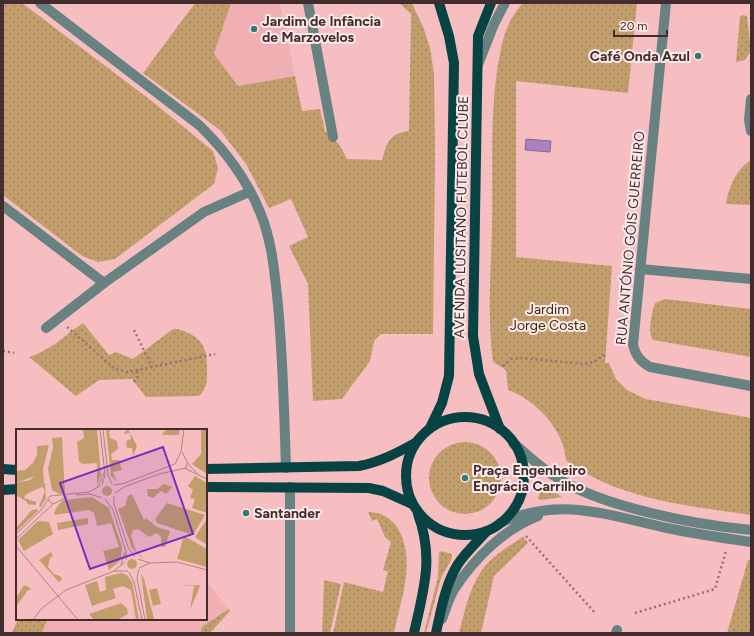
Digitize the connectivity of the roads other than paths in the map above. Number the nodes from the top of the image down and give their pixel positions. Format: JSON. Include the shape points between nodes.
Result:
{"nodes":[{"id":1,"x":40,"y":3,"type":"edge"},
{"id":2,"x":308,"y":3,"type":"edge"},
{"id":3,"x":438,"y":3,"type":"edge"},
{"id":4,"x":491,"y":3,"type":"edge"},
{"id":5,"x":506,"y":3,"type":"edge"},
{"id":6,"x":666,"y":3,"type":"edge"},
{"id":7,"x":477,"y":67,"type":"junction"},
{"id":8,"x":751,"y":99,"type":"edge"},
{"id":9,"x":751,"y":131,"type":"edge"},
{"id":10,"x":333,"y":136,"type":"dead end"},
{"id":11,"x":249,"y":192,"type":"junction"},
{"id":12,"x":3,"y":206,"type":"edge"},
{"id":13,"x":640,"y":269,"type":"junction"},
{"id":14,"x":751,"y":279,"type":"edge"},
{"id":15,"x":104,"y":283,"type":"junction"},
{"id":16,"x":46,"y":328,"type":"dead end"},
{"id":17,"x":751,"y":386,"type":"edge"},
{"id":18,"x":430,"y":428,"type":"junction"},
{"id":19,"x":500,"y":429,"type":"junction"},
{"id":20,"x":417,"y":442,"type":"junction"},
{"id":21,"x":513,"y":443,"type":"junction"},
{"id":22,"x":286,"y":468,"type":"junction"},
{"id":23,"x":3,"y":469,"type":"edge"},
{"id":24,"x":16,"y":470,"type":"edge"},
{"id":25,"x":207,"y":470,"type":"edge"},
{"id":26,"x":207,"y":487,"type":"edge"},
{"id":27,"x":290,"y":487,"type":"junction"},
{"id":28,"x":16,"y":489,"type":"edge"},
{"id":29,"x":3,"y":490,"type":"edge"},
{"id":30,"x":414,"y":507,"type":"junction"},
{"id":31,"x":559,"y":508,"type":"junction"},
{"id":32,"x":500,"y":523,"type":"junction"},
{"id":33,"x":751,"y":530,"type":"edge"},
{"id":34,"x":487,"y":531,"type":"junction"},
{"id":35,"x":751,"y":542,"type":"edge"},
{"id":36,"x":290,"y":633,"type":"edge"},
{"id":37,"x":414,"y":633,"type":"edge"},
{"id":38,"x":436,"y":633,"type":"edge"}],
"edges":[{"from":1,"to":11,"type":"street","via":[[199,125],[231,159]]},
{"from":2,"to":10,"type":"street"},
{"from":3,"to":18,"type":"main road","name":"AVENIDA LUSITANO FUTEBOL CLUBE","via":[[449,36],[454,63],[449,369],[442,403]]},
{"from":4,"to":7,"type":"main road","name":"AVENIDA LUSITANO FUTEBOL CLUBE","via":[[478,36]]},
{"from":5,"to":7,"type":"street","via":[[494,24]]},
{"from":6,"to":13,"type":"street","name":"RUA ANTÓNIO GÓIS GUERREIRO"},
{"from":7,"to":19,"type":"main road","name":"AVENIDA LUSITANO FUTEBOL CLUBE","via":[[472,336],[479,374]]},
{"from":8,"to":9,"type":"street","via":[[748,120]]},
{"from":11,"to":15,"type":"street","via":[[204,212]]},
{"from":11,"to":22,"type":"street","via":[[260,212],[274,271],[282,343]]},
{"from":12,"to":15,"type":"street"},
{"from":13,"to":14,"type":"street"},
{"from":13,"to":17,"type":"street","name":"RUA ANTÓNIO GÓIS GUERREIRO","via":[[633,345],[641,362],[650,367]]},
{"from":15,"to":16,"type":"street"},
{"from":18,"to":19,"type":"main road","via":[[447,420],[465,418],[484,421]]},
{"from":18,"to":20,"type":"main road"},
{"from":19,"to":21,"type":"main road"},
{"from":20,"to":22,"type":"main road","via":[[393,456],[372,464]]},
{"from":20,"to":30,"type":"main road","via":[[410,453],[406,472],[408,491]]},
{"from":21,"to":32,"type":"main road","via":[[523,466],[522,491],[517,504]]},
{"from":21,"to":33,"type":"street","via":[[556,478],[585,492],[670,516],[716,526]]},
{"from":22,"to":25,"type":"main road"},
{"from":23,"to":24,"type":"main road"},
{"from":26,"to":27,"type":"main road"},
{"from":27,"to":30,"type":"main road","via":[[368,488],[383,491]]},
{"from":27,"to":36,"type":"street"},
{"from":28,"to":29,"type":"main road"},
{"from":30,"to":34,"type":"main road","via":[[440,530],[471,535]]},
{"from":30,"to":37,"type":"main road","via":[[425,533],[427,559],[426,579]]},
{"from":31,"to":32,"type":"street","via":[[535,511]]},
{"from":31,"to":35,"type":"street","via":[[588,510],[678,530]]},
{"from":31,"to":38,"type":"street","via":[[524,521],[488,549],[455,589]]},
{"from":32,"to":34,"type":"main road"},
{"from":34,"to":38,"type":"main road","via":[[454,570],[446,589]]}]}
